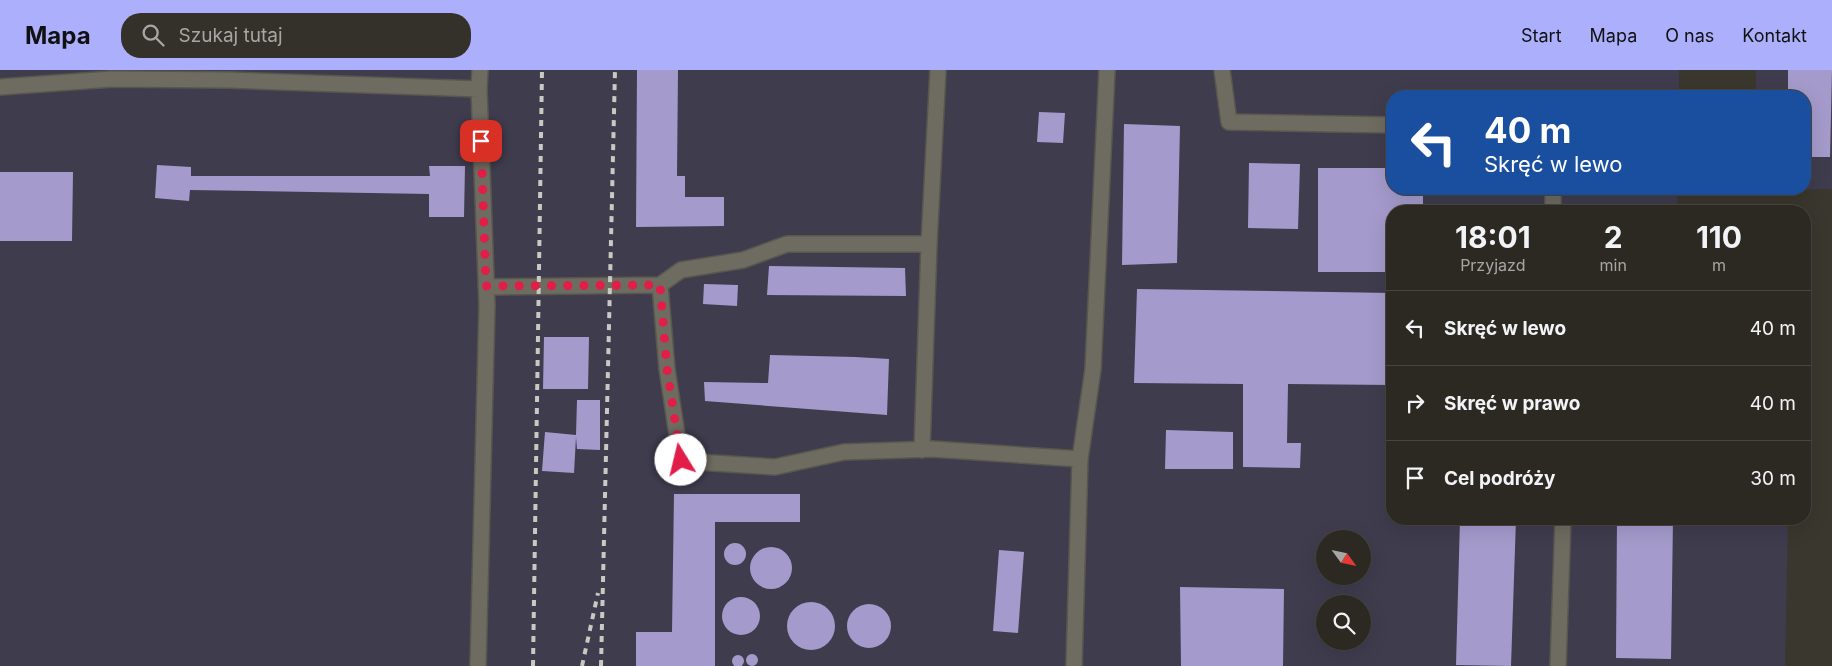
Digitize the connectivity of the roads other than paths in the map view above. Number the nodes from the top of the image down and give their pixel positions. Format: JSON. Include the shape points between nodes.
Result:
{"nodes":[{"id":1,"x":480,"y":70,"type":"edge"},
{"id":2,"x":938,"y":70,"type":"edge"},
{"id":3,"x":1107,"y":70,"type":"edge"},
{"id":4,"x":1222,"y":70,"type":"edge"},
{"id":5,"x":0,"y":87,"type":"edge"},
{"id":6,"x":479,"y":89,"type":"junction"},
{"id":7,"x":1386,"y":125,"type":"edge"},
{"id":8,"x":929,"y":244,"type":"junction"},
{"id":9,"x":660,"y":285,"type":"junction"},
{"id":10,"x":486,"y":286,"type":"junction"},
{"id":11,"x":922,"y":450,"type":"junction"},
{"id":12,"x":1080,"y":459,"type":"junction"},
{"id":13,"x":1563,"y":525,"type":"edge"},
{"id":14,"x":478,"y":666,"type":"edge"},
{"id":15,"x":1074,"y":666,"type":"edge"},
{"id":16,"x":1558,"y":666,"type":"edge"}],
"edges":[{"from":1,"to":6,"type":"lane"},
{"from":2,"to":8,"type":"lane"},
{"from":3,"to":12,"type":"lane","via":[[1093,369]]},
{"from":4,"to":7,"type":"lane","via":[[1229,122]]},
{"from":5,"to":6,"type":"lane","via":[[112,79]]},
{"from":6,"to":10,"type":"lane"},
{"from":8,"to":9,"type":"lane","via":[[787,244],[743,260],[681,270]]},
{"from":8,"to":11,"type":"lane"},
{"from":9,"to":10,"type":"lane"},
{"from":9,"to":11,"type":"lane","via":[[667,369],[681,460],[775,467],[844,452]]},
{"from":10,"to":14,"type":"lane"},
{"from":11,"to":12,"type":"lane"},
{"from":12,"to":15,"type":"lane"},
{"from":13,"to":16,"type":"lane"}]}
